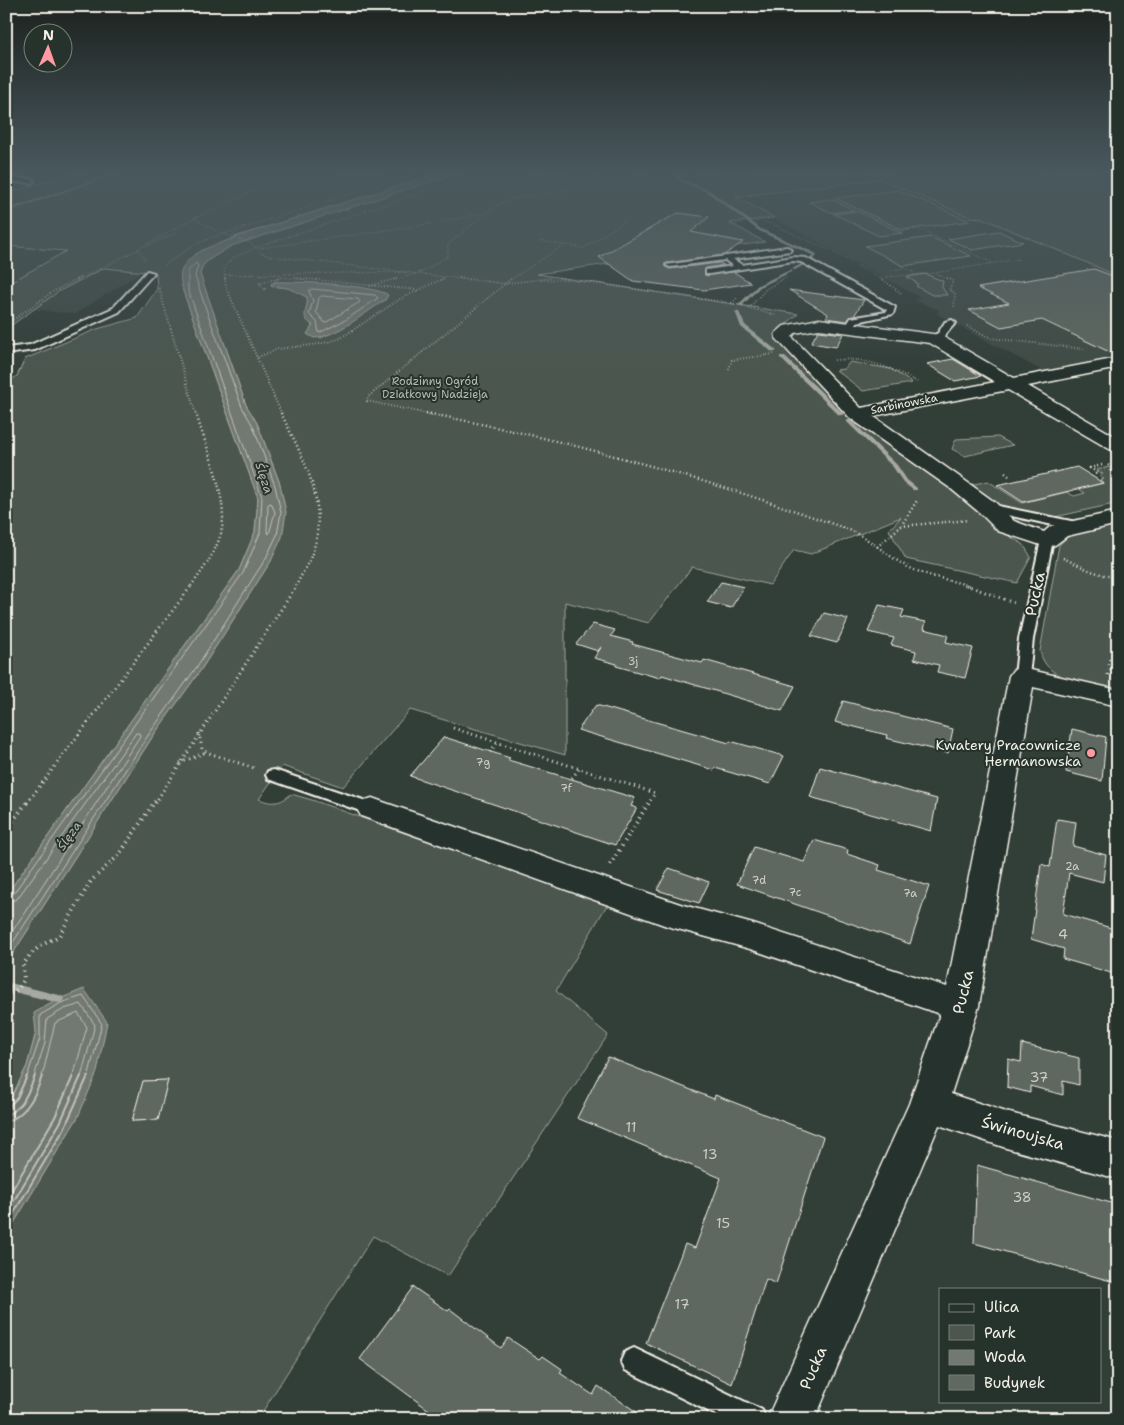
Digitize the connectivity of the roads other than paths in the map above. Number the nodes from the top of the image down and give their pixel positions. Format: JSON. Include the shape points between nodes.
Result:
{"nodes":[{"id":1,"x":787,"y":249,"type":"dead end"},
{"id":2,"x":726,"y":258,"type":"junction"},
{"id":3,"x":670,"y":266,"type":"dead end"},
{"id":4,"x":740,"y":267,"type":"junction"},
{"id":5,"x":709,"y":272,"type":"dead end"},
{"id":6,"x":150,"y":273,"type":"dead end"},
{"id":7,"x":956,"y":322,"type":"road end"},
{"id":8,"x":849,"y":327,"type":"junction"},
{"id":9,"x":934,"y":339,"type":"junction"},
{"id":10,"x":6,"y":351,"type":"edge"},
{"id":11,"x":1117,"y":364,"type":"edge"},
{"id":12,"x":1010,"y":384,"type":"junction"},
{"id":13,"x":857,"y":414,"type":"junction"},
{"id":14,"x":1118,"y":446,"type":"edge"},
{"id":15,"x":992,"y":512,"type":"junction"},
{"id":16,"x":1118,"y":517,"type":"edge"},
{"id":17,"x":1076,"y":526,"type":"junction"},
{"id":18,"x":1045,"y":546,"type":"junction"},
{"id":19,"x":1022,"y":676,"type":"junction"},
{"id":20,"x":1112,"y":697,"type":"edge"},
{"id":21,"x":274,"y":775,"type":"road end"},
{"id":22,"x":372,"y":809,"type":"joint"},
{"id":23,"x":961,"y":1006,"type":"junction"},
{"id":24,"x":928,"y":1104,"type":"junction"},
{"id":25,"x":1118,"y":1160,"type":"edge"},
{"id":26,"x":634,"y":1361,"type":"dead end"},
{"id":27,"x":753,"y":1419,"type":"edge"},
{"id":28,"x":791,"y":1419,"type":"edge"}],
"edges":[{"from":1,"to":2,"type":"lane"},
{"from":2,"to":3,"type":"lane"},
{"from":2,"to":4,"type":"lane"},
{"from":4,"to":5,"type":"lane"},
{"from":4,"to":8,"type":"lane","via":[[799,259],[810,262],[892,309],[889,314],[854,320]]},
{"from":6,"to":10,"type":"lane","via":[[116,310],[32,348]]},
{"from":7,"to":9,"type":"lane","via":[[948,324]]},
{"from":8,"to":9,"type":"street"},
{"from":8,"to":13,"type":"street","via":[[809,324],[790,329],[784,333],[784,338]]},
{"from":9,"to":12,"type":"street"},
{"from":11,"to":12,"type":"street","name":"Sarbinowska"},
{"from":12,"to":13,"type":"street","name":"Sarbinowska"},
{"from":12,"to":14,"type":"street"},
{"from":13,"to":15,"type":"street","name":"Sarbinowska"},
{"from":15,"to":17,"type":"lane"},
{"from":15,"to":18,"type":"street","name":"Sarbinowska","via":[[1006,526]]},
{"from":16,"to":17,"type":"street"},
{"from":17,"to":18,"type":"street","via":[[1059,531]]},
{"from":18,"to":19,"type":"lane","name":"Pucka"},
{"from":19,"to":20,"type":"street"},
{"from":19,"to":23,"type":"street","name":"Pucka"},
{"from":21,"to":22,"type":"lane"},
{"from":22,"to":23,"type":"street","via":[[679,917],[753,937]]},
{"from":23,"to":24,"type":"street","name":"Pucka"},
{"from":24,"to":25,"type":"street","name":"Świnoujska","via":[[1006,1130]]},
{"from":24,"to":28,"type":"street","name":"Pucka"},
{"from":26,"to":27,"type":"lane"}]}
